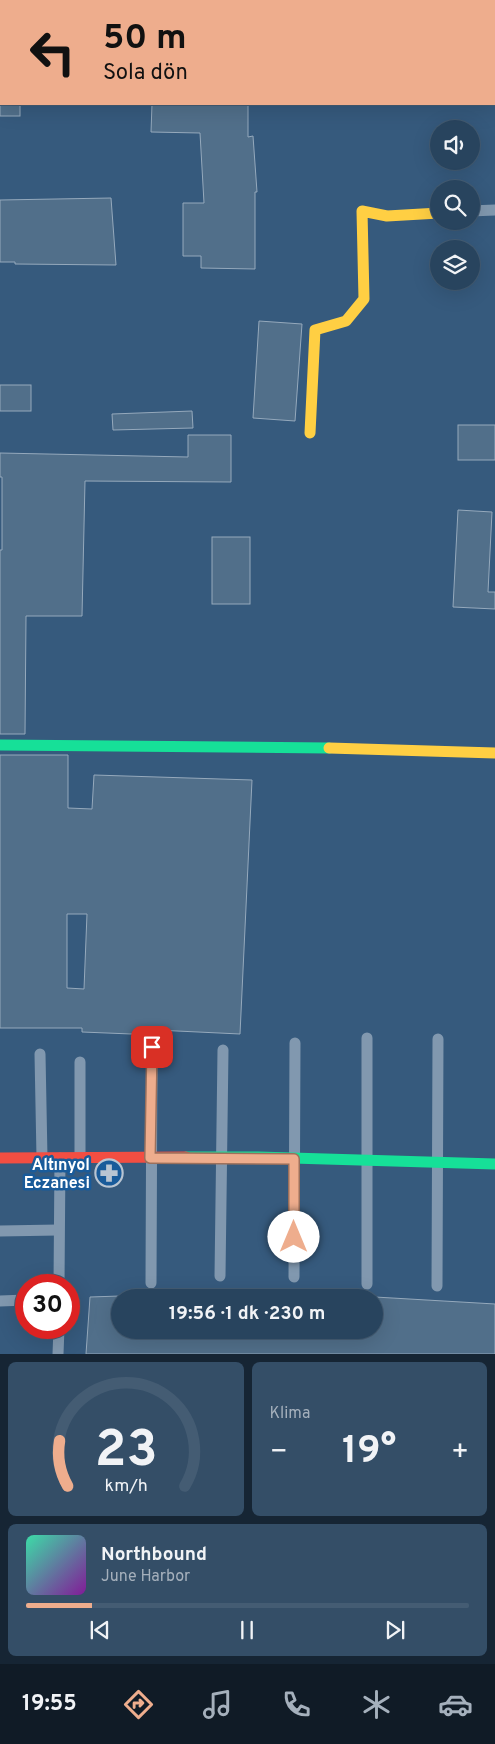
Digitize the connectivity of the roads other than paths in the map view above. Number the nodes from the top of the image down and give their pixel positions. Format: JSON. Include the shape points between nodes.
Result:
{"nodes":[{"id":1,"x":495,"y":210,"type":"edge"},
{"id":2,"x":480,"y":211,"type":"edge"},
{"id":3,"x":430,"y":214,"type":"edge"},
{"id":4,"x":310,"y":432,"type":"dead end"},
{"id":5,"x":0,"y":745,"type":"edge"},
{"id":6,"x":495,"y":753,"type":"edge"},
{"id":7,"x":367,"y":1038,"type":"dead end"},
{"id":8,"x":438,"y":1039,"type":"dead end"},
{"id":9,"x":295,"y":1043,"type":"dead end"},
{"id":10,"x":152,"y":1047,"type":"dead end"},
{"id":11,"x":222,"y":1050,"type":"dead end"},
{"id":12,"x":40,"y":1054,"type":"dead end"},
{"id":13,"x":80,"y":1062,"type":"dead end"},
{"id":14,"x":0,"y":1158,"type":"edge"},
{"id":15,"x":42,"y":1158,"type":"junction"},
{"id":16,"x":60,"y":1158,"type":"junction"},
{"id":17,"x":80,"y":1158,"type":"junction"},
{"id":18,"x":150,"y":1158,"type":"junction"},
{"id":19,"x":222,"y":1158,"type":"junction"},
{"id":20,"x":294,"y":1159,"type":"junction"},
{"id":21,"x":366,"y":1161,"type":"junction"},
{"id":22,"x":437,"y":1163,"type":"junction"},
{"id":23,"x":495,"y":1164,"type":"edge"},
{"id":24,"x":58,"y":1230,"type":"junction"},
{"id":25,"x":0,"y":1231,"type":"edge"},
{"id":26,"x":59,"y":1274,"type":"edge"},
{"id":27,"x":220,"y":1276,"type":"dead end"},
{"id":28,"x":294,"y":1276,"type":"dead end"},
{"id":29,"x":151,"y":1283,"type":"dead end"},
{"id":30,"x":367,"y":1284,"type":"dead end"},
{"id":31,"x":437,"y":1286,"type":"dead end"},
{"id":32,"x":15,"y":1300,"type":"edge"},
{"id":33,"x":0,"y":1301,"type":"edge"},
{"id":34,"x":59,"y":1339,"type":"edge"},
{"id":35,"x":58,"y":1354,"type":"edge"}],
"edges":[{"from":1,"to":2,"type":"street"},
{"from":3,"to":4,"type":"street","via":[[387,216],[362,211],[364,299],[346,321],[315,330]]},
{"from":5,"to":6,"type":"street","via":[[311,747]]},
{"from":7,"to":21,"type":"street"},
{"from":8,"to":22,"type":"street"},
{"from":9,"to":20,"type":"street"},
{"from":10,"to":18,"type":"street"},
{"from":11,"to":19,"type":"street"},
{"from":12,"to":15,"type":"street"},
{"from":13,"to":17,"type":"street"},
{"from":14,"to":15,"type":"street"},
{"from":15,"to":16,"type":"street"},
{"from":16,"to":17,"type":"street"},
{"from":16,"to":24,"type":"street"},
{"from":17,"to":18,"type":"street"},
{"from":18,"to":19,"type":"street"},
{"from":18,"to":29,"type":"street"},
{"from":19,"to":20,"type":"street"},
{"from":19,"to":27,"type":"street"},
{"from":20,"to":21,"type":"street"},
{"from":20,"to":28,"type":"street"},
{"from":21,"to":22,"type":"street"},
{"from":21,"to":30,"type":"street"},
{"from":22,"to":23,"type":"street"},
{"from":22,"to":31,"type":"street"},
{"from":24,"to":25,"type":"street"},
{"from":24,"to":26,"type":"street"},
{"from":32,"to":33,"type":"street"},
{"from":34,"to":35,"type":"street"}]}
